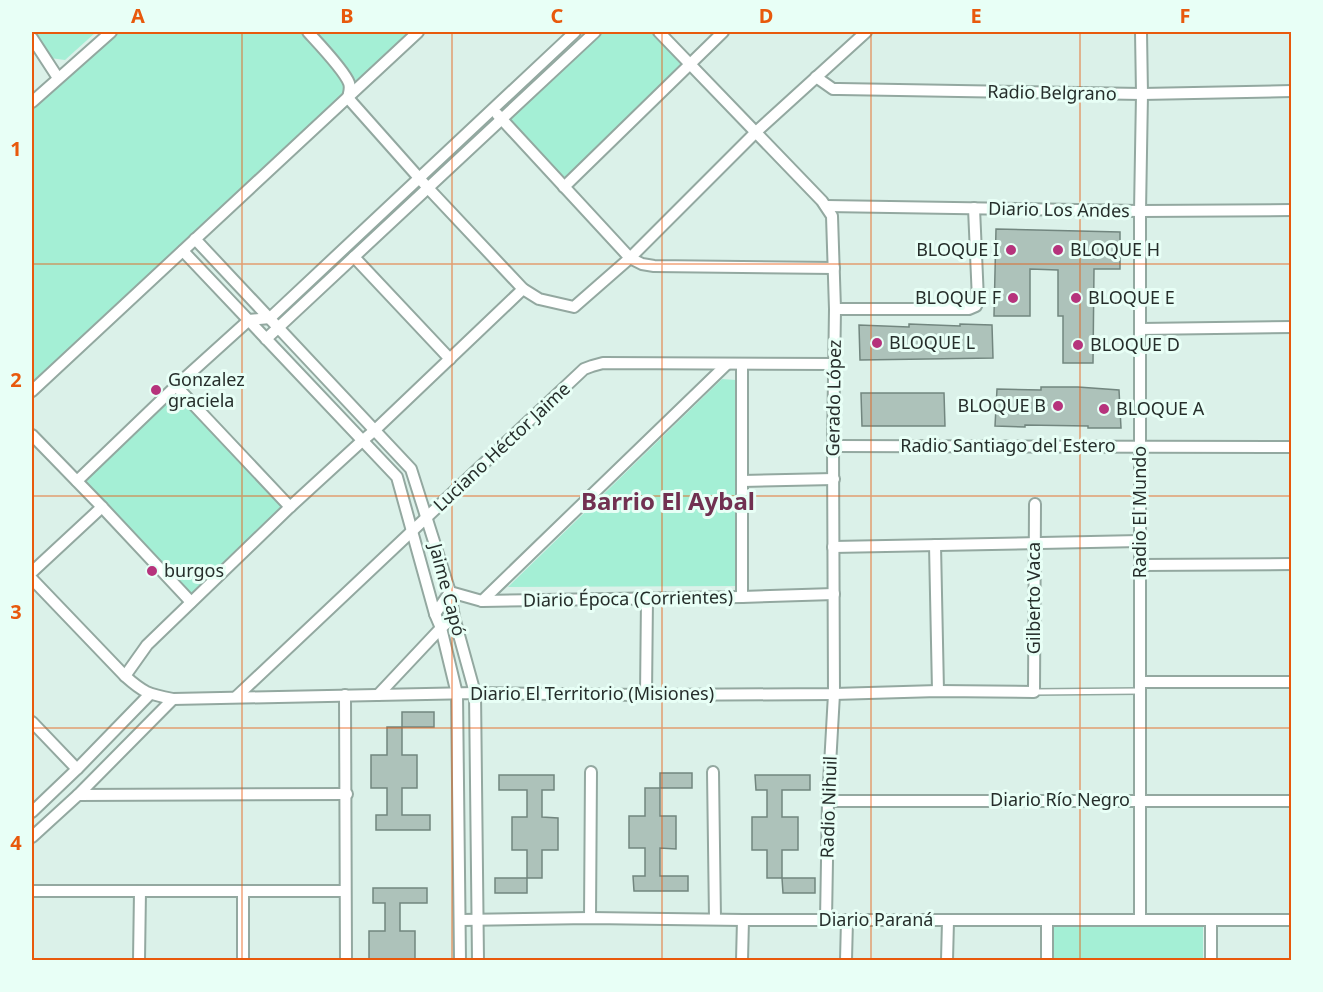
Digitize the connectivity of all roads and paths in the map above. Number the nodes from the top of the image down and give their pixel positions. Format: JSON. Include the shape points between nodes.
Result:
{"nodes":[{"id":1,"x":111,"y":32,"type":"edge"},
{"id":2,"x":308,"y":32,"type":"edge"},
{"id":3,"x":418,"y":32,"type":"edge"},
{"id":4,"x":575,"y":32,"type":"edge"},
{"id":5,"x":595,"y":32,"type":"edge"},
{"id":6,"x":659,"y":32,"type":"edge"},
{"id":7,"x":723,"y":32,"type":"edge"},
{"id":8,"x":866,"y":32,"type":"edge"},
{"id":9,"x":1141,"y":32,"type":"edge"},
{"id":10,"x":32,"y":38,"type":"edge"},
{"id":11,"x":689,"y":63,"type":"junction"},
{"id":12,"x":816,"y":77,"type":"junction"},
{"id":13,"x":58,"y":78,"type":"junction"},
{"id":14,"x":1292,"y":92,"type":"edge"},
{"id":15,"x":1142,"y":94,"type":"junction"},
{"id":16,"x":348,"y":98,"type":"junction"},
{"id":17,"x":32,"y":102,"type":"edge"},
{"id":18,"x":492,"y":108,"type":"junction"},
{"id":19,"x":502,"y":119,"type":"junction"},
{"id":20,"x":756,"y":132,"type":"junction"},
{"id":21,"x":419,"y":177,"type":"junction"},
{"id":22,"x":428,"y":188,"type":"junction"},
{"id":23,"x":564,"y":188,"type":"junction"},
{"id":24,"x":826,"y":206,"type":"junction"},
{"id":25,"x":974,"y":208,"type":"junction"},
{"id":26,"x":1292,"y":210,"type":"edge"},
{"id":27,"x":1140,"y":211,"type":"junction"},
{"id":28,"x":195,"y":238,"type":"junction"},
{"id":29,"x":183,"y":251,"type":"junction"},
{"id":30,"x":354,"y":257,"type":"junction"},
{"id":31,"x":630,"y":258,"type":"junction"},
{"id":32,"x":834,"y":268,"type":"junction"},
{"id":33,"x":523,"y":289,"type":"junction"},
{"id":34,"x":835,"y":309,"type":"junction"},
{"id":35,"x":270,"y":318,"type":"junction"},
{"id":36,"x":249,"y":320,"type":"junction"},
{"id":37,"x":279,"y":327,"type":"junction"},
{"id":38,"x":1292,"y":327,"type":"edge"},
{"id":39,"x":1140,"y":329,"type":"junction"},
{"id":40,"x":266,"y":339,"type":"junction"},
{"id":41,"x":450,"y":359,"type":"junction"},
{"id":42,"x":835,"y":364,"type":"junction"},
{"id":43,"x":726,"y":365,"type":"junction"},
{"id":44,"x":742,"y":365,"type":"junction"},
{"id":45,"x":176,"y":386,"type":"junction"},
{"id":46,"x":32,"y":391,"type":"edge"},
{"id":47,"x":375,"y":430,"type":"junction"},
{"id":48,"x":32,"y":435,"type":"edge"},
{"id":49,"x":362,"y":441,"type":"junction"},
{"id":50,"x":833,"y":446,"type":"junction"},
{"id":51,"x":1140,"y":446,"type":"junction"},
{"id":52,"x":1292,"y":447,"type":"edge"},
{"id":53,"x":834,"y":479,"type":"junction"},
{"id":54,"x":77,"y":481,"type":"junction"},
{"id":55,"x":742,"y":481,"type":"junction"},
{"id":56,"x":1035,"y":504,"type":"dead end"},
{"id":57,"x":102,"y":507,"type":"junction"},
{"id":58,"x":290,"y":507,"type":"junction"},
{"id":59,"x":426,"y":518,"type":"junction"},
{"id":60,"x":412,"y":531,"type":"junction"},
{"id":61,"x":1140,"y":542,"type":"junction"},
{"id":62,"x":1035,"y":544,"type":"junction"},
{"id":63,"x":935,"y":545,"type":"junction"},
{"id":64,"x":833,"y":547,"type":"junction"},
{"id":65,"x":1292,"y":564,"type":"edge"},
{"id":66,"x":1140,"y":565,"type":"junction"},
{"id":67,"x":32,"y":572,"type":"edge"},
{"id":68,"x":32,"y":579,"type":"edge"},
{"id":69,"x":450,"y":592,"type":"junction"},
{"id":70,"x":834,"y":594,"type":"junction"},
{"id":71,"x":742,"y":597,"type":"junction"},
{"id":72,"x":647,"y":598,"type":"junction"},
{"id":73,"x":482,"y":601,"type":"junction"},
{"id":74,"x":191,"y":602,"type":"junction"},
{"id":75,"x":435,"y":614,"type":"junction"},
{"id":76,"x":454,"y":617,"type":"junction"},
{"id":77,"x":441,"y":628,"type":"junction"},
{"id":78,"x":125,"y":676,"type":"junction"},
{"id":79,"x":1292,"y":682,"type":"edge"},
{"id":80,"x":1140,"y":687,"type":"junction"},
{"id":81,"x":938,"y":691,"type":"junction"},
{"id":82,"x":1034,"y":692,"type":"junction"},
{"id":83,"x":475,"y":693,"type":"junction"},
{"id":84,"x":150,"y":694,"type":"junction"},
{"id":85,"x":378,"y":694,"type":"junction"},
{"id":86,"x":458,"y":694,"type":"junction"},
{"id":87,"x":834,"y":694,"type":"junction"},
{"id":88,"x":345,"y":695,"type":"junction"},
{"id":89,"x":646,"y":695,"type":"junction"},
{"id":90,"x":236,"y":697,"type":"junction"},
{"id":91,"x":173,"y":699,"type":"junction"},
{"id":92,"x":32,"y":722,"type":"edge"},
{"id":93,"x":77,"y":770,"type":"junction"},
{"id":94,"x":591,"y":772,"type":"dead end"},
{"id":95,"x":713,"y":772,"type":"dead end"},
{"id":96,"x":347,"y":794,"type":"junction"},
{"id":97,"x":78,"y":795,"type":"junction"},
{"id":98,"x":1139,"y":800,"type":"junction"},
{"id":99,"x":828,"y":801,"type":"junction"},
{"id":100,"x":1292,"y":801,"type":"edge"},
{"id":101,"x":32,"y":812,"type":"edge"},
{"id":102,"x":32,"y":837,"type":"edge"},
{"id":103,"x":32,"y":891,"type":"edge"},
{"id":104,"x":140,"y":891,"type":"junction"},
{"id":105,"x":345,"y":891,"type":"junction"},
{"id":106,"x":243,"y":892,"type":"junction"},
{"id":107,"x":590,"y":918,"type":"junction"},
{"id":108,"x":715,"y":919,"type":"junction"},
{"id":109,"x":461,"y":920,"type":"junction"},
{"id":110,"x":477,"y":920,"type":"junction"},
{"id":111,"x":743,"y":920,"type":"junction"},
{"id":112,"x":826,"y":920,"type":"junction"},
{"id":113,"x":847,"y":920,"type":"junction"},
{"id":114,"x":1047,"y":920,"type":"junction"},
{"id":115,"x":1140,"y":920,"type":"junction"},
{"id":116,"x":1211,"y":920,"type":"junction"},
{"id":117,"x":1292,"y":920,"type":"edge"},
{"id":118,"x":948,"y":921,"type":"junction"},
{"id":119,"x":139,"y":960,"type":"edge"},
{"id":120,"x":243,"y":960,"type":"edge"},
{"id":121,"x":346,"y":960,"type":"edge"},
{"id":122,"x":460,"y":960,"type":"edge"},
{"id":123,"x":478,"y":960,"type":"edge"},
{"id":124,"x":742,"y":960,"type":"edge"},
{"id":125,"x":846,"y":960,"type":"edge"},
{"id":126,"x":947,"y":960,"type":"edge"},
{"id":127,"x":1047,"y":960,"type":"edge"},
{"id":128,"x":1211,"y":960,"type":"edge"}],
"edges":[{"from":1,"to":13,"type":"street"},
{"from":2,"to":16,"type":"street","via":[[349,82]]},
{"from":3,"to":16,"type":"street"},
{"from":4,"to":18,"type":"street"},
{"from":5,"to":19,"type":"street"},
{"from":6,"to":11,"type":"street"},
{"from":7,"to":11,"type":"street"},
{"from":8,"to":12,"type":"street"},
{"from":9,"to":15,"type":"street","name":"Radio El Mundo"},
{"from":10,"to":13,"type":"street"},
{"from":11,"to":20,"type":"street"},
{"from":11,"to":23,"type":"street"},
{"from":12,"to":15,"type":"street","name":"Radio Belgrano","via":[[839,89]]},
{"from":12,"to":20,"type":"street"},
{"from":13,"to":17,"type":"street"},
{"from":14,"to":15,"type":"street","name":"Radio Belgrano"},
{"from":15,"to":27,"type":"street","name":"Radio El Mundo"},
{"from":16,"to":21,"type":"street"},
{"from":16,"to":28,"type":"street"},
{"from":18,"to":19,"type":"street"},
{"from":18,"to":21,"type":"street"},
{"from":19,"to":22,"type":"street"},
{"from":19,"to":23,"type":"street"},
{"from":20,"to":24,"type":"street"},
{"from":20,"to":31,"type":"street"},
{"from":21,"to":22,"type":"street"},
{"from":21,"to":35,"type":"street"},
{"from":22,"to":30,"type":"street"},
{"from":22,"to":33,"type":"street"},
{"from":23,"to":31,"type":"street"},
{"from":24,"to":25,"type":"street","name":"Diario Los Andes"},
{"from":24,"to":32,"type":"street","name":"Gerado López","via":[[832,216]]},
{"from":25,"to":27,"type":"street","name":"Diario Los Andes"},
{"from":25,"to":34,"type":"street","via":[[976,306]]},
{"from":26,"to":27,"type":"street","name":"Diario Los Andes"},
{"from":27,"to":39,"type":"street","name":"Radio El Mundo"},
{"from":28,"to":29,"type":"street"},
{"from":28,"to":35,"type":"street","name":"Jaime Capó"},
{"from":29,"to":36,"type":"street","name":"Jaime Capó"},
{"from":29,"to":46,"type":"street"},
{"from":30,"to":37,"type":"street"},
{"from":30,"to":41,"type":"street"},
{"from":31,"to":32,"type":"street","via":[[654,266]]},
{"from":31,"to":33,"type":"street","via":[[574,307],[539,299]]},
{"from":32,"to":34,"type":"street","name":"Gerado López"},
{"from":33,"to":41,"type":"street"},
{"from":34,"to":42,"type":"street","name":"Gerado López"},
{"from":35,"to":36,"type":"street"},
{"from":35,"to":37,"type":"street","name":"Jaime Capó"},
{"from":36,"to":40,"type":"street","name":"Jaime Capó"},
{"from":36,"to":45,"type":"street"},
{"from":37,"to":40,"type":"street"},
{"from":37,"to":47,"type":"street","name":"Jaime Capó"},
{"from":38,"to":39,"type":"street"},
{"from":39,"to":51,"type":"street","name":"Radio El Mundo"},
{"from":40,"to":49,"type":"street","name":"Jaime Capó"},
{"from":41,"to":47,"type":"street"},
{"from":42,"to":44,"type":"street","name":"Luciano Héctor Jaime"},
{"from":42,"to":50,"type":"street","name":"Gerado López"},
{"from":43,"to":44,"type":"street","name":"Luciano Héctor Jaime"},
{"from":43,"to":59,"type":"street","name":"Luciano Héctor Jaime","via":[[603,363],[584,369]]},
{"from":43,"to":73,"type":"street"},
{"from":44,"to":55,"type":"street"},
{"from":45,"to":54,"type":"street"},
{"from":45,"to":58,"type":"street"},
{"from":47,"to":49,"type":"street"},
{"from":47,"to":59,"type":"street","name":"Jaime Capó","via":[[411,469]]},
{"from":48,"to":54,"type":"street"},
{"from":49,"to":58,"type":"street"},
{"from":49,"to":60,"type":"street","name":"Jaime Capó","via":[[397,477]]},
{"from":50,"to":51,"type":"street","name":"Radio Santiago del Estero"},
{"from":50,"to":53,"type":"street","name":"Gerado López"},
{"from":51,"to":52,"type":"street","name":"Radio Santiago del Estero"},
{"from":51,"to":61,"type":"street","name":"Radio El Mundo"},
{"from":53,"to":55,"type":"street"},
{"from":53,"to":64,"type":"street","name":"Gerado López"},
{"from":54,"to":57,"type":"street"},
{"from":55,"to":71,"type":"street"},
{"from":56,"to":62,"type":"street","name":"Gilberto Vaca"},
{"from":57,"to":67,"type":"street"},
{"from":57,"to":74,"type":"street"},
{"from":58,"to":74,"type":"street"},
{"from":59,"to":60,"type":"street","name":"Luciano Héctor Jaime"},
{"from":59,"to":69,"type":"street","name":"Jaime Capó"},
{"from":60,"to":75,"type":"street","name":"Jaime Capó"},
{"from":60,"to":90,"type":"street","name":"Luciano Héctor Jaime"},
{"from":61,"to":62,"type":"street"},
{"from":61,"to":66,"type":"street","name":"Radio El Mundo"},
{"from":62,"to":63,"type":"street"},
{"from":62,"to":82,"type":"street","name":"Gilberto Vaca"},
{"from":63,"to":64,"type":"street"},
{"from":63,"to":81,"type":"street"},
{"from":64,"to":70,"type":"street","name":"Gerado López"},
{"from":65,"to":66,"type":"street"},
{"from":66,"to":80,"type":"street","name":"Radio El Mundo"},
{"from":68,"to":78,"type":"street"},
{"from":69,"to":73,"type":"street","name":"Diario Época (Corrientes)"},
{"from":69,"to":75,"type":"street"},
{"from":69,"to":76,"type":"street","name":"Jaime Capó"},
{"from":70,"to":71,"type":"street","name":"Diario Época (Corrientes)"},
{"from":70,"to":87,"type":"street","name":"Gerado López"},
{"from":71,"to":72,"type":"street","name":"Diario Época (Corrientes)"},
{"from":72,"to":73,"type":"street","name":"Diario Época (Corrientes)"},
{"from":72,"to":89,"type":"street"},
{"from":74,"to":78,"type":"street","via":[[147,645]]},
{"from":75,"to":77,"type":"street","name":"Jaime Capó"},
{"from":76,"to":77,"type":"street"},
{"from":76,"to":83,"type":"street","name":"Jaime Capó"},
{"from":77,"to":85,"type":"street"},
{"from":77,"to":86,"type":"street","name":"Jaime Capó"},
{"from":78,"to":84,"type":"street"},
{"from":79,"to":80,"type":"street"},
{"from":80,"to":82,"type":"lane"},
{"from":80,"to":98,"type":"street","name":"Radio El Mundo"},
{"from":81,"to":82,"type":"street","name":"Diario El Territorio (Misiones)"},
{"from":81,"to":87,"type":"street","name":"Diario El Territorio (Misiones)"},
{"from":83,"to":86,"type":"street","name":"Diario El Territorio (Misiones)"},
{"from":83,"to":89,"type":"street","name":"Diario El Territorio (Misiones)"},
{"from":83,"to":110,"type":"street","name":"Jaime Capó"},
{"from":84,"to":91,"type":"street","name":"Diario El Territorio (Misiones)"},
{"from":84,"to":93,"type":"street"},
{"from":85,"to":86,"type":"street","name":"Diario El Territorio (Misiones)"},
{"from":85,"to":88,"type":"street","name":"Diario El Territorio (Misiones)"},
{"from":86,"to":109,"type":"street","name":"Jaime Capó"},
{"from":87,"to":89,"type":"street","name":"Diario El Territorio (Misiones)"},
{"from":87,"to":99,"type":"street","name":"Radio Nihuil"},
{"from":88,"to":90,"type":"street","name":"Diario El Territorio (Misiones)"},
{"from":88,"to":96,"type":"street"},
{"from":90,"to":91,"type":"street","name":"Diario El Territorio (Misiones)"},
{"from":91,"to":97,"type":"street"},
{"from":92,"to":93,"type":"street"},
{"from":93,"to":101,"type":"street"},
{"from":94,"to":107,"type":"street"},
{"from":95,"to":108,"type":"street"},
{"from":96,"to":97,"type":"street"},
{"from":96,"to":105,"type":"street"},
{"from":97,"to":102,"type":"street"},
{"from":98,"to":99,"type":"street","name":"Diario Río Negro"},
{"from":98,"to":100,"type":"street","name":"Diario Río Negro"},
{"from":98,"to":115,"type":"street","name":"Radio El Mundo"},
{"from":99,"to":112,"type":"street","name":"Radio Nihuil"},
{"from":103,"to":104,"type":"street"},
{"from":104,"to":106,"type":"street"},
{"from":104,"to":119,"type":"street"},
{"from":105,"to":106,"type":"street"},
{"from":105,"to":121,"type":"street"},
{"from":106,"to":120,"type":"street"},
{"from":107,"to":108,"type":"street","name":"Diario Paraná"},
{"from":107,"to":110,"type":"street","name":"Diario Paraná"},
{"from":108,"to":111,"type":"street","name":"Diario Paraná"},
{"from":109,"to":110,"type":"street","name":"Diario Paraná"},
{"from":109,"to":122,"type":"street","name":"Jaime Capó"},
{"from":110,"to":123,"type":"street","name":"Jaime Capó"},
{"from":111,"to":112,"type":"street","name":"Diario Paraná"},
{"from":111,"to":124,"type":"street"},
{"from":112,"to":113,"type":"street","name":"Diario Paraná"},
{"from":113,"to":118,"type":"street","name":"Diario Paraná"},
{"from":113,"to":125,"type":"street"},
{"from":114,"to":115,"type":"street","name":"Diario Paraná"},
{"from":114,"to":118,"type":"street","name":"Diario Paraná"},
{"from":114,"to":127,"type":"street"},
{"from":115,"to":116,"type":"street","name":"Diario Paraná"},
{"from":116,"to":117,"type":"street","name":"Diario Paraná"},
{"from":116,"to":128,"type":"street"},
{"from":118,"to":126,"type":"street"}]}
